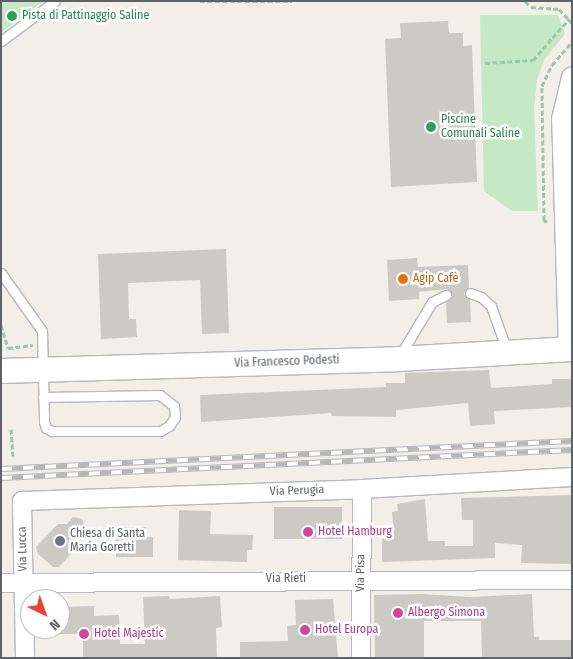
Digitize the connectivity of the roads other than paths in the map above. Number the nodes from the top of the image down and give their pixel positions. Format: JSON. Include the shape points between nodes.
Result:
{"nodes":[{"id":1,"x":55,"y":1,"type":"edge"},
{"id":2,"x":1,"y":41,"type":"edge"},
{"id":3,"x":572,"y":77,"type":"edge"},
{"id":4,"x":1,"y":273,"type":"edge"},
{"id":5,"x":470,"y":293,"type":"dead end"},
{"id":6,"x":446,"y":295,"type":"dead end"},
{"id":7,"x":570,"y":349,"type":"edge"},
{"id":8,"x":507,"y":351,"type":"junction"},
{"id":9,"x":398,"y":359,"type":"junction"},
{"id":10,"x":43,"y":369,"type":"junction"},
{"id":11,"x":1,"y":371,"type":"edge"},
{"id":12,"x":43,"y":397,"type":"junction"},
{"id":13,"x":572,"y":477,"type":"edge"},
{"id":14,"x":362,"y":489,"type":"junction"},
{"id":15,"x":22,"y":501,"type":"joint"},
{"id":16,"x":361,"y":579,"type":"junction"},
{"id":17,"x":572,"y":580,"type":"edge"},
{"id":18,"x":1,"y":583,"type":"edge"},
{"id":19,"x":23,"y":583,"type":"junction"},
{"id":20,"x":25,"y":658,"type":"edge"},
{"id":21,"x":361,"y":658,"type":"edge"}],
"edges":[{"from":1,"to":2,"type":"lane"},
{"from":3,"to":7,"type":"street","via":[[562,119]]},
{"from":4,"to":10,"type":"lane","via":[[42,330]]},
{"from":5,"to":8,"type":"lane","via":[[491,306]]},
{"from":6,"to":9,"type":"lane","via":[[432,302]]},
{"from":7,"to":8,"type":"main road","name":"Via Francesco Podesti"},
{"from":8,"to":9,"type":"main road","name":"Via Francesco Podesti"},
{"from":9,"to":10,"type":"main road","name":"Via Francesco Podesti"},
{"from":10,"to":11,"type":"main road","name":"Via Francesco Podesti"},
{"from":10,"to":12,"type":"lane"},
{"from":12,"to":12,"type":"lane","via":[[44,422],[52,431],[160,431],[175,417],[171,401],[160,395]]},
{"from":13,"to":14,"type":"street","name":"Via Perugia"},
{"from":14,"to":15,"type":"street","name":"Via Perugia"},
{"from":14,"to":16,"type":"street","name":"Via Pisa"},
{"from":15,"to":19,"type":"street","name":"Via Lucca"},
{"from":16,"to":17,"type":"street","name":"Via Rieti"},
{"from":16,"to":19,"type":"street","name":"Via Rieti"},
{"from":16,"to":21,"type":"street","name":"Via Pisa"},
{"from":18,"to":19,"type":"street","name":"Via Rieti"},
{"from":19,"to":20,"type":"street","name":"Via Lucca"}]}
